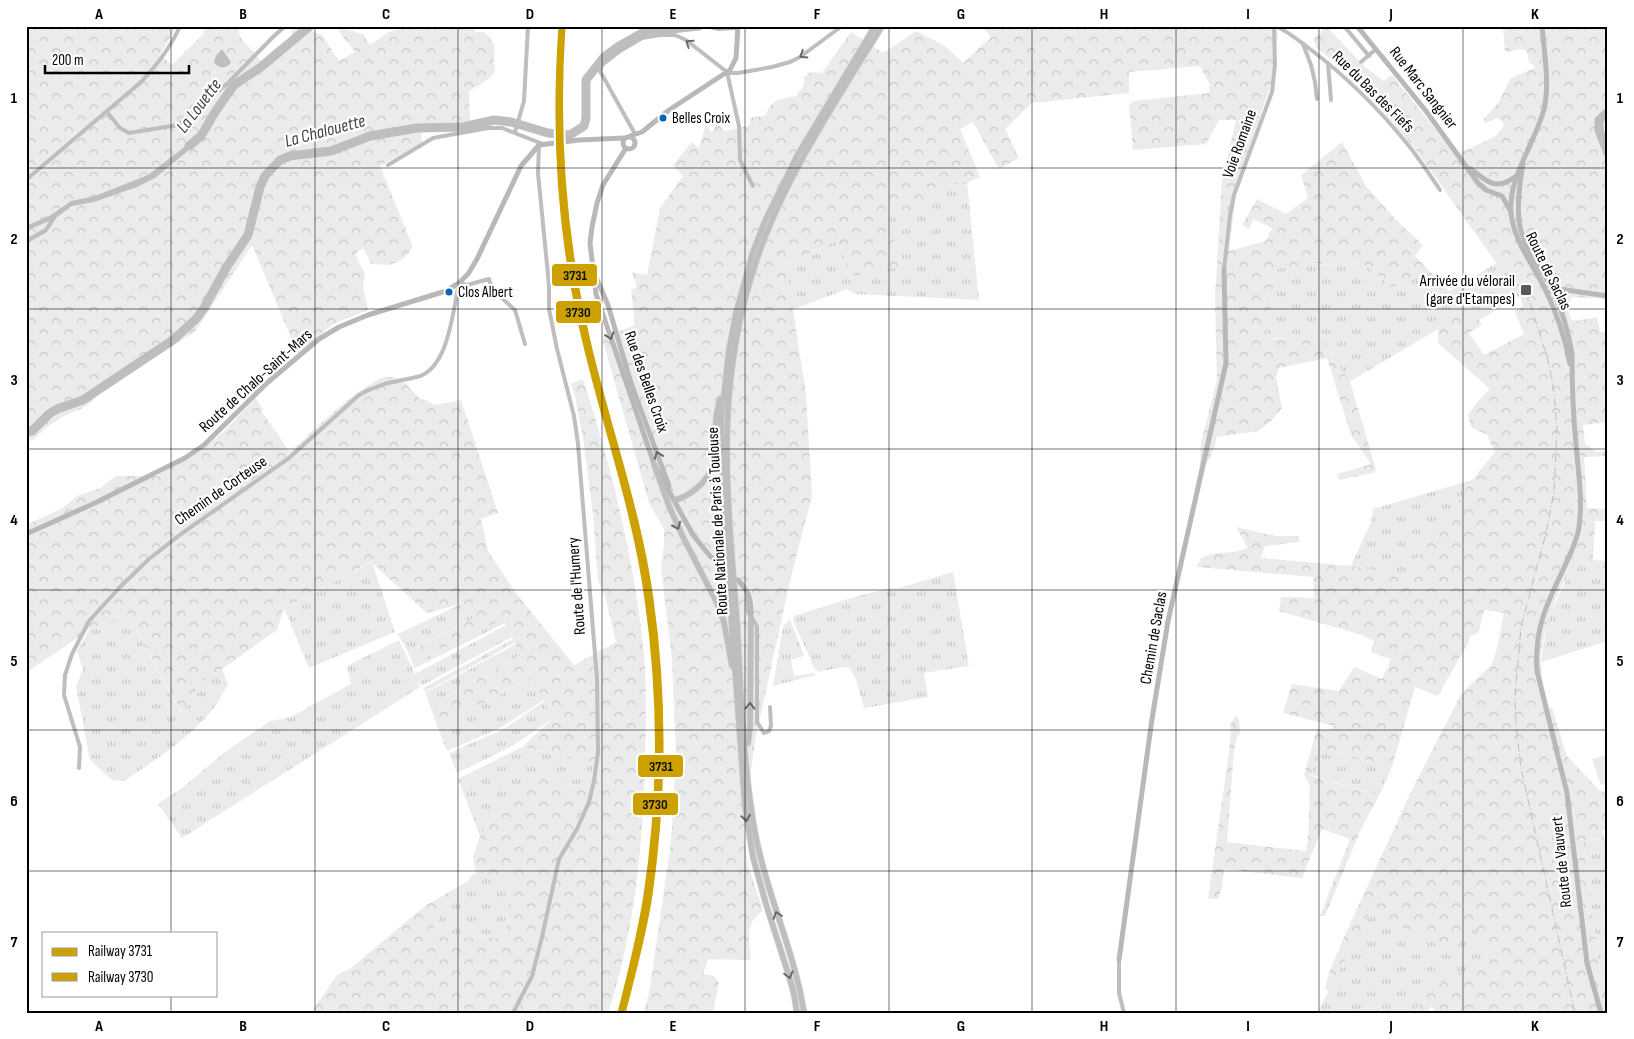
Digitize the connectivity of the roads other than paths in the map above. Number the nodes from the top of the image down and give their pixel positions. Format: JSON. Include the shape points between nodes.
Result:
{"nodes":[{"id":1,"x":180,"y":26,"type":"edge"},
{"id":2,"x":285,"y":26,"type":"edge"},
{"id":3,"x":528,"y":26,"type":"edge"},
{"id":4,"x":706,"y":26,"type":"edge"},
{"id":5,"x":842,"y":26,"type":"edge"},
{"id":6,"x":875,"y":26,"type":"edge"},
{"id":7,"x":882,"y":26,"type":"edge"},
{"id":8,"x":1275,"y":26,"type":"edge"},
{"id":9,"x":1344,"y":26,"type":"edge"},
{"id":10,"x":1358,"y":26,"type":"edge"},
{"id":11,"x":1542,"y":26,"type":"edge"},
{"id":12,"x":739,"y":27,"type":"edge"},
{"id":13,"x":1302,"y":43,"type":"junction"},
{"id":14,"x":1376,"y":48,"type":"junction"},
{"id":15,"x":1369,"y":56,"type":"junction"},
{"id":16,"x":1361,"y":62,"type":"dead end"},
{"id":17,"x":1328,"y":63,"type":"junction"},
{"id":18,"x":727,"y":72,"type":"junction"},
{"id":19,"x":1317,"y":99,"type":"dead end"},
{"id":20,"x":1331,"y":100,"type":"dead end"},
{"id":21,"x":107,"y":112,"type":"junction"},
{"id":22,"x":515,"y":132,"type":"junction"},
{"id":23,"x":642,"y":132,"type":"junction"},
{"id":24,"x":628,"y":140,"type":"junction"},
{"id":25,"x":635,"y":141,"type":"junction"},
{"id":26,"x":541,"y":145,"type":"junction"},
{"id":27,"x":1523,"y":163,"type":"junction"},
{"id":28,"x":388,"y":164,"type":"dead end"},
{"id":29,"x":1468,"y":167,"type":"junction"},
{"id":30,"x":1516,"y":176,"type":"junction"},
{"id":31,"x":26,"y":180,"type":"edge"},
{"id":32,"x":1506,"y":183,"type":"junction"},
{"id":33,"x":754,"y":186,"type":"dead end"},
{"id":34,"x":1519,"y":186,"type":"junction"},
{"id":35,"x":1440,"y":190,"type":"dead end"},
{"id":36,"x":1513,"y":190,"type":"junction"},
{"id":37,"x":1502,"y":196,"type":"junction"},
{"id":38,"x":1511,"y":214,"type":"junction"},
{"id":39,"x":1519,"y":222,"type":"junction"},
{"id":40,"x":1224,"y":270,"type":"joint"},
{"id":41,"x":593,"y":272,"type":"junction"},
{"id":42,"x":459,"y":283,"type":"junction"},
{"id":43,"x":1545,"y":289,"type":"junction"},
{"id":44,"x":602,"y":291,"type":"junction"},
{"id":45,"x":1553,"y":291,"type":"junction"},
{"id":46,"x":596,"y":294,"type":"junction"},
{"id":47,"x":1608,"y":296,"type":"edge"},
{"id":48,"x":525,"y":344,"type":"dead end"},
{"id":49,"x":1572,"y":375,"type":"junction"},
{"id":50,"x":724,"y":385,"type":"junction"},
{"id":51,"x":654,"y":464,"type":"junction"},
{"id":52,"x":675,"y":500,"type":"junction"},
{"id":53,"x":26,"y":534,"type":"edge"},
{"id":54,"x":720,"y":564,"type":"dead end"},
{"id":55,"x":738,"y":580,"type":"dead end"},
{"id":56,"x":752,"y":619,"type":"junction"},
{"id":57,"x":735,"y":674,"type":"junction"},
{"id":58,"x":770,"y":706,"type":"dead end"},
{"id":59,"x":1545,"y":708,"type":"joint"},
{"id":60,"x":746,"y":755,"type":"junction"},
{"id":61,"x":80,"y":768,"type":"dead end"},
{"id":62,"x":1119,"y":960,"type":"joint"},
{"id":63,"x":513,"y":1013,"type":"edge"},
{"id":64,"x":797,"y":1013,"type":"edge"},
{"id":65,"x":804,"y":1013,"type":"edge"},
{"id":66,"x":1124,"y":1013,"type":"edge"},
{"id":67,"x":1601,"y":1013,"type":"edge"}],
"edges":[{"from":1,"to":21,"type":"street","via":[[154,68]]},
{"from":2,"to":21,"type":"street","via":[[228,83],[178,125],[129,133],[120,128]]},
{"from":3,"to":22,"type":"street","via":[[524,101]]},
{"from":4,"to":12,"type":"street","via":[[718,29]]},
{"from":5,"to":18,"type":"street","one_way":true,"via":[[790,62],[738,74]]},
{"from":6,"to":50,"type":"main road","name":"Route Nationale de Paris à Toulouse","via":[[797,156],[765,221],[736,313]]},
{"from":7,"to":60,"type":"main road","name":"Route Nationale de Paris à Toulouse","via":[[785,190],[756,262],[734,349],[727,458]]},
{"from":8,"to":13,"type":"street","name":"Rue du Bas des Fiefs"},
{"from":8,"to":40,"type":"street","name":"Voie Romaine","via":[[1272,92],[1234,195]]},
{"from":9,"to":15,"type":"street"},
{"from":10,"to":14,"type":"main road","name":"Rue Marc Sangnier"},
{"from":11,"to":27,"type":"main road","via":[[1545,107]]},
{"from":12,"to":18,"type":"main road","via":[[736,58]]},
{"from":13,"to":17,"type":"street","name":"Rue du Bas des Fiefs"},
{"from":13,"to":19,"type":"street","via":[[1312,65]]},
{"from":14,"to":15,"type":"street"},
{"from":14,"to":29,"type":"main road","name":"Rue Marc Sangnier"},
{"from":15,"to":16,"type":"street"},
{"from":17,"to":20,"type":"street"},
{"from":17,"to":35,"type":"street","name":"Rue du Bas des Fiefs","via":[[1389,123]]},
{"from":18,"to":23,"type":"main road"},
{"from":18,"to":24,"type":"street","one_way":true,"via":[[686,40],[674,35],[642,38],[620,51],[602,65],[600,71]]},
{"from":18,"to":33,"type":"street","via":[[739,122],[740,160]]},
{"from":21,"to":31,"type":"street"},
{"from":22,"to":26,"type":"street"},
{"from":22,"to":28,"type":"street","via":[[488,128],[433,138]]},
{"from":23,"to":24,"type":"main road"},
{"from":23,"to":25,"type":"main road"},
{"from":24,"to":25,"type":"main road"},
{"from":24,"to":25,"type":"main road","name":"Rue des Belles Croix","via":[[630,149]]},
{"from":24,"to":26,"type":"main road","via":[[579,140]]},
{"from":24,"to":41,"type":"main road","name":"Rue des Belles Croix","via":[[597,203],[590,242]]},
{"from":26,"to":42,"type":"main road","name":"Route de Chalo-Saint-Mars","via":[[521,166],[477,259]]},
{"from":26,"to":63,"type":"street","name":"Route de l'Humery","via":[[539,182],[550,285],[549,309],[578,444],[597,679],[598,752],[589,802],[559,859],[532,976]]},
{"from":27,"to":30,"type":"main road","name":"Route de Saclas"},
{"from":27,"to":34,"type":"main road","name":"Route de Saclas"},
{"from":29,"to":32,"type":"main road","name":"Rue Marc Sangnier","via":[[1489,182]]},
{"from":29,"to":37,"type":"main road","name":"Rue Marc Sangnier","via":[[1486,190]]},
{"from":30,"to":32,"type":"main road"},
{"from":30,"to":36,"type":"main road","name":"Route de Saclas"},
{"from":32,"to":36,"type":"main road"},
{"from":34,"to":36,"type":"main road"},
{"from":34,"to":39,"type":"main road","name":"Route de Saclas"},
{"from":36,"to":37,"type":"main road"},
{"from":36,"to":38,"type":"main road","name":"Route de Saclas"},
{"from":36,"to":39,"type":"main road"},
{"from":37,"to":38,"type":"main road"},
{"from":38,"to":43,"type":"main road","name":"Route de Saclas","via":[[1519,243]]},
{"from":39,"to":45,"type":"main road","name":"Route de Saclas"},
{"from":40,"to":62,"type":"main road","name":"Chemin de Saclas","via":[[1226,363],[1168,621]]},
{"from":41,"to":44,"type":"main road","name":"Rue des Belles Croix"},
{"from":41,"to":46,"type":"main road","name":"Rue des Belles Croix"},
{"from":42,"to":48,"type":"street","via":[[467,285],[489,279],[492,289],[515,310]]},
{"from":42,"to":53,"type":"main road","name":"Route de Chalo-Saint-Mars","via":[[446,291],[339,327],[319,339],[267,383],[204,445],[185,458]]},
{"from":42,"to":61,"type":"street","name":"Chemin de Corteuse","via":[[442,352],[430,370],[420,376],[387,382],[359,395],[289,458],[149,559],[89,621],[72,654],[64,695],[80,747]]},
{"from":43,"to":45,"type":"main road"},
{"from":43,"to":49,"type":"main road","name":"Route de Saclas","via":[[1561,328]]},
{"from":44,"to":46,"type":"main road"},
{"from":52,"to":44,"type":"main road","name":"Rue des Belles Croix","one_way":true,"via":[[631,383]]},
{"from":45,"to":47,"type":"main road","via":[[1559,289]]},
{"from":45,"to":49,"type":"main road","name":"Route de Saclas","via":[[1570,339]]},
{"from":46,"to":51,"type":"main road","name":"Rue des Belles Croix","one_way":true},
{"from":49,"to":59,"type":"main road","name":"Route de Saclas","via":[[1581,491],[1580,518],[1575,541],[1545,608],[1537,636],[1537,671]]},
{"from":50,"to":52,"type":"main road","via":[[716,414],[712,469],[699,486]]},
{"from":50,"to":57,"type":"main road","name":"Route Nationale de Paris à Toulouse","via":[[722,456]]},
{"from":51,"to":52,"type":"main road","name":"Rue des Belles Croix"},
{"from":51,"to":57,"type":"main road","one_way":true,"via":[[682,537],[717,603]]},
{"from":52,"to":54,"type":"main road","via":[[700,544]]},
{"from":55,"to":56,"type":"main road","via":[[751,599]]},
{"from":56,"to":58,"type":"street","via":[[757,626],[757,722],[764,733],[771,726]]},
{"from":60,"to":56,"type":"main road","one_way":true,"via":[[750,727]]},
{"from":57,"to":64,"type":"main road","name":"Route Nationale de Paris à Toulouse","one_way":true,"via":[[751,847]]},
{"from":59,"to":67,"type":"main road","name":"Route de Vauvert","via":[[1566,788],[1587,963]]},
{"from":65,"to":60,"type":"main road","name":"Route Nationale de Paris à Toulouse","one_way":true,"via":[[798,979],[758,844]]},
{"from":62,"to":66,"type":"street","name":"Chemin de Saclas","via":[[1119,993]]}]}
